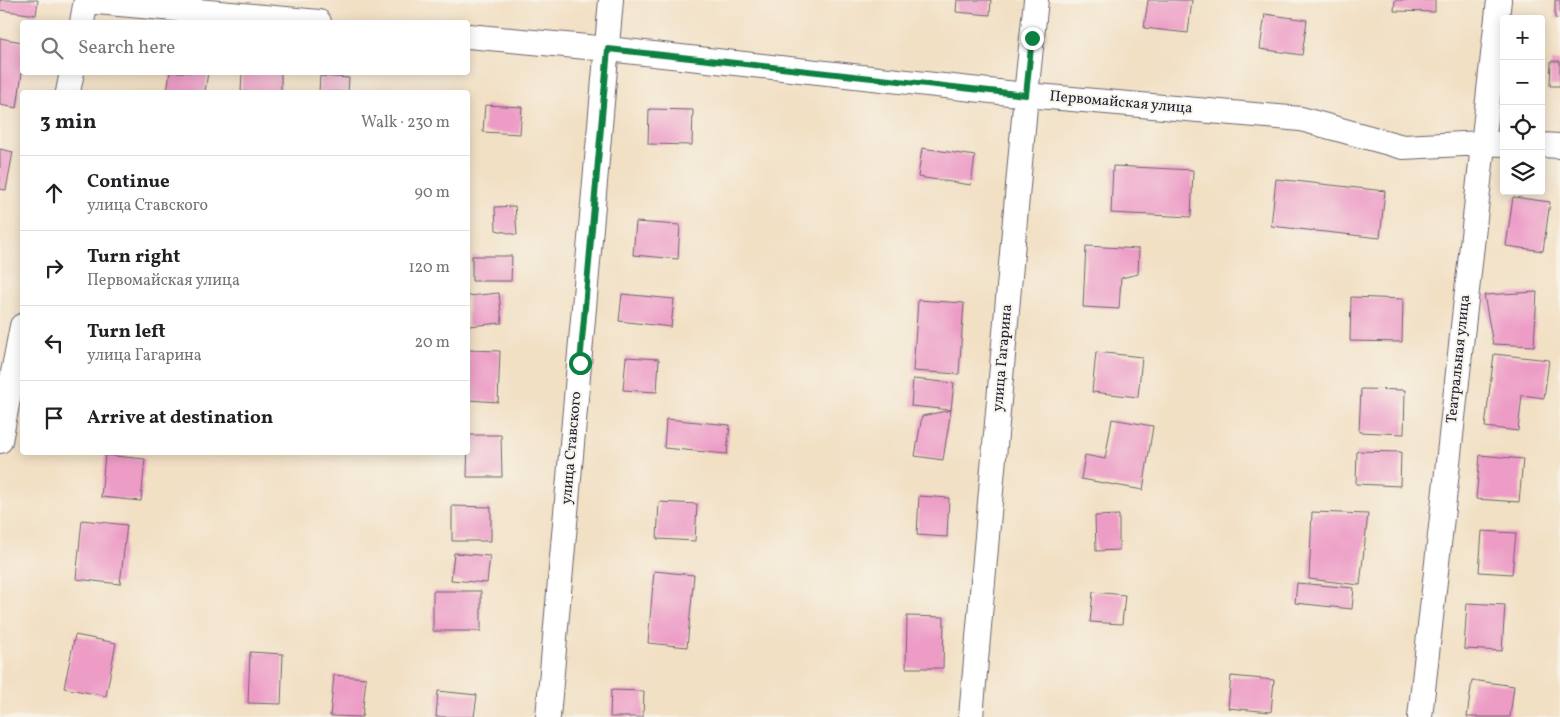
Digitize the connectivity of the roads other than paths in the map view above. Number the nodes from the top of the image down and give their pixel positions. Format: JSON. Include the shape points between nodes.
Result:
{"nodes":[{"id":1,"x":612,"y":0,"type":"edge"},
{"id":2,"x":1036,"y":0,"type":"edge"},
{"id":3,"x":1498,"y":0,"type":"edge"},
{"id":4,"x":85,"y":8,"type":"edge"},
{"id":5,"x":286,"y":20,"type":"edge"},
{"id":6,"x":470,"y":36,"type":"edge"},
{"id":7,"x":608,"y":49,"type":"junction"},
{"id":8,"x":71,"y":75,"type":"edge"},
{"id":9,"x":68,"y":90,"type":"edge"},
{"id":10,"x":1026,"y":95,"type":"junction"},
{"id":11,"x":1493,"y":144,"type":"edge"},
{"id":12,"x":1545,"y":145,"type":"edge"},
{"id":13,"x":1560,"y":146,"type":"edge"},
{"id":14,"x":20,"y":336,"type":"edge"},
{"id":15,"x":0,"y":441,"type":"edge"},
{"id":16,"x":548,"y":717,"type":"edge"},
{"id":17,"x":971,"y":717,"type":"edge"},
{"id":18,"x":1420,"y":717,"type":"edge"}],
"edges":[{"from":1,"to":7,"type":"street","name":"улица Ставского"},
{"from":2,"to":10,"type":"street","name":"улица Гагарина"},
{"from":3,"to":11,"type":"street","name":"Театральная улица"},
{"from":4,"to":5,"type":"street"},
{"from":6,"to":7,"type":"street","name":"Первомайская улица"},
{"from":7,"to":10,"type":"street","name":"Первомайская улица"},
{"from":7,"to":16,"type":"street","name":"улица Ставского"},
{"from":8,"to":9,"type":"street"},
{"from":10,"to":11,"type":"street","name":"Первомайская улица","via":[[1301,119],[1403,147]]},
{"from":10,"to":17,"type":"street","name":"улица Гагарина"},
{"from":11,"to":18,"type":"street","name":"Театральная улица"},
{"from":12,"to":13,"type":"street"},
{"from":14,"to":15,"type":"street"}]}
